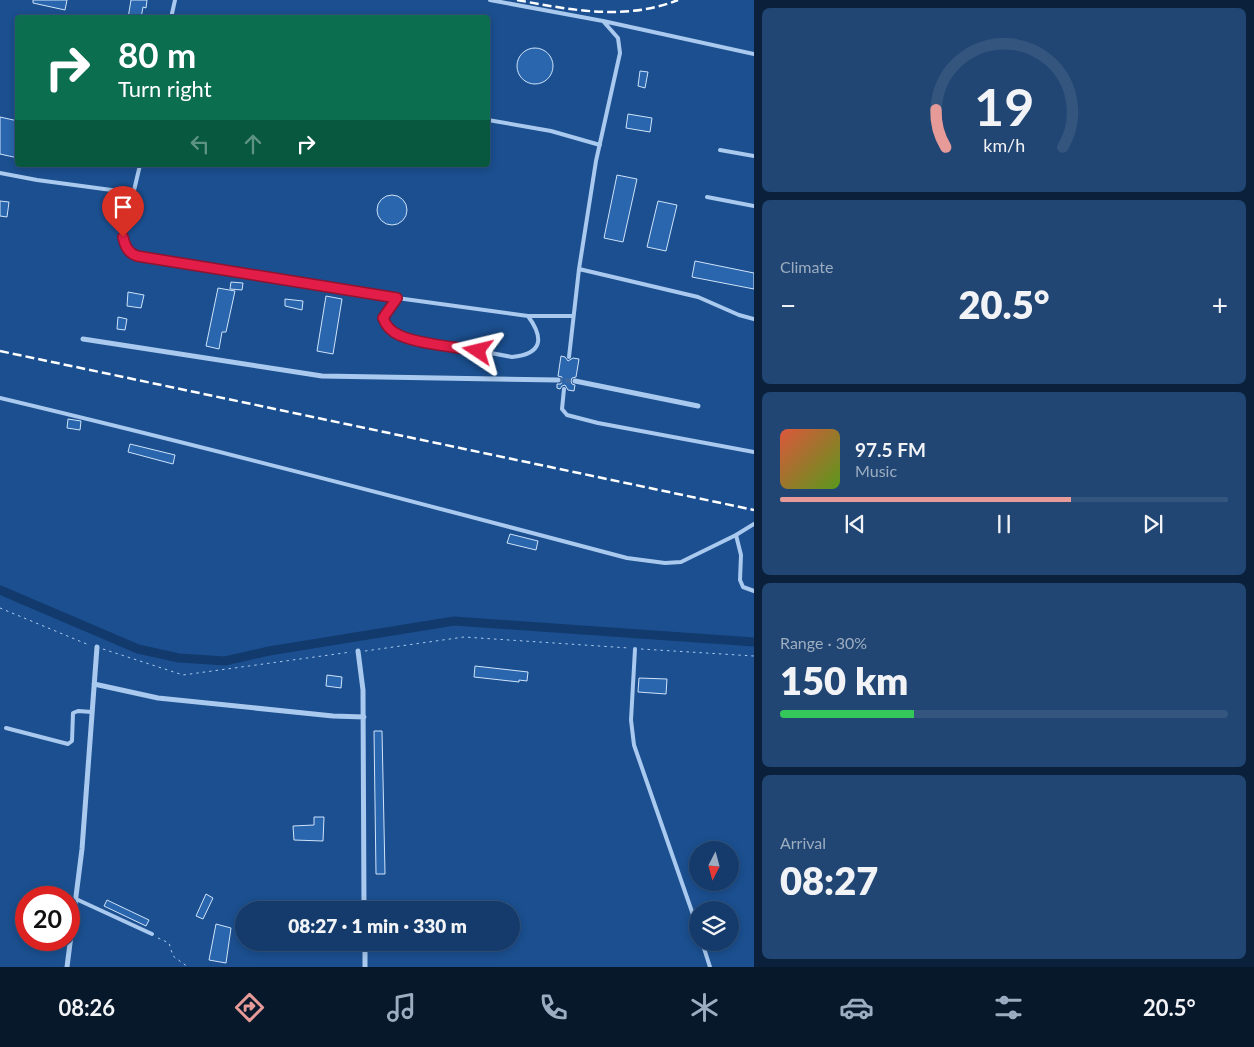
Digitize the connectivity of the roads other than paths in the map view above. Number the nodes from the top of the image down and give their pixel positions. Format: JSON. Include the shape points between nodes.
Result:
{"nodes":[{"id":1,"x":175,"y":0,"type":"edge"},
{"id":2,"x":490,"y":0,"type":"edge"},
{"id":3,"x":172,"y":15,"type":"edge"},
{"id":4,"x":603,"y":21,"type":"junction"},
{"id":5,"x":754,"y":54,"type":"edge"},
{"id":6,"x":490,"y":120,"type":"edge"},
{"id":7,"x":600,"y":145,"type":"junction"},
{"id":8,"x":720,"y":150,"type":"dead end"},
{"id":9,"x":754,"y":156,"type":"edge"},
{"id":10,"x":140,"y":167,"type":"edge"},
{"id":11,"x":0,"y":173,"type":"edge"},
{"id":12,"x":134,"y":193,"type":"junction"},
{"id":13,"x":707,"y":197,"type":"dead end"},
{"id":14,"x":754,"y":206,"type":"edge"},
{"id":15,"x":579,"y":269,"type":"junction"},
{"id":16,"x":397,"y":298,"type":"junction"},
{"id":17,"x":528,"y":316,"type":"junction"},
{"id":18,"x":573,"y":316,"type":"junction"},
{"id":19,"x":754,"y":318,"type":"edge"},
{"id":20,"x":83,"y":339,"type":"dead end"},
{"id":21,"x":569,"y":357,"type":"dead end"},
{"id":22,"x":558,"y":380,"type":"tunnel mouth"},
{"id":23,"x":576,"y":381,"type":"tunnel mouth"},
{"id":24,"x":564,"y":389,"type":"dead end"},
{"id":25,"x":0,"y":398,"type":"edge"},
{"id":26,"x":698,"y":406,"type":"dead end"},
{"id":27,"x":754,"y":452,"type":"edge"},
{"id":28,"x":754,"y":524,"type":"edge"},
{"id":29,"x":736,"y":535,"type":"junction"},
{"id":30,"x":754,"y":591,"type":"edge"},
{"id":31,"x":97,"y":648,"type":"road end"},
{"id":32,"x":635,"y":649,"type":"road end"},
{"id":33,"x":358,"y":652,"type":"road end"},
{"id":34,"x":94,"y":684,"type":"junction"},
{"id":35,"x":92,"y":712,"type":"junction"},
{"id":36,"x":364,"y":717,"type":"junction"},
{"id":37,"x":6,"y":728,"type":"dead end"},
{"id":38,"x":78,"y":886,"type":"edge"},
{"id":39,"x":80,"y":901,"type":"edge"},
{"id":40,"x":364,"y":901,"type":"edge"},
{"id":41,"x":689,"y":903,"type":"edge"},
{"id":42,"x":152,"y":934,"type":"road end"},
{"id":43,"x":69,"y":951,"type":"edge"},
{"id":44,"x":365,"y":951,"type":"edge"},
{"id":45,"x":705,"y":951,"type":"edge"},
{"id":46,"x":67,"y":967,"type":"edge"},
{"id":47,"x":365,"y":967,"type":"edge"},
{"id":48,"x":710,"y":967,"type":"edge"}],
"edges":[{"from":1,"to":3,"type":"lane"},
{"from":2,"to":4,"type":"lane"},
{"from":4,"to":5,"type":"lane"},
{"from":4,"to":7,"type":"lane","via":[[618,38],[620,53]]},
{"from":6,"to":7,"type":"lane","via":[[551,131]]},
{"from":7,"to":15,"type":"lane"},
{"from":8,"to":9,"type":"lane"},
{"from":10,"to":12,"type":"lane"},
{"from":11,"to":12,"type":"lane"},
{"from":12,"to":16,"type":"lane","via":[[123,237],[128,250],[137,256]]},
{"from":13,"to":14,"type":"lane"},
{"from":15,"to":18,"type":"lane"},
{"from":15,"to":19,"type":"lane","via":[[698,297]]},
{"from":16,"to":17,"type":"lane"},
{"from":16,"to":17,"type":"lane","via":[[383,318],[386,325],[401,336],[512,357],[528,353],[538,343],[537,328]]},
{"from":17,"to":18,"type":"lane"},
{"from":18,"to":21,"type":"lane"},
{"from":20,"to":22,"type":"street","via":[[322,376]]},
{"from":23,"to":26,"type":"street"},
{"from":24,"to":27,"type":"lane","via":[[562,409],[567,415]]},
{"from":25,"to":29,"type":"lane","via":[[145,432],[627,558],[681,562]]},
{"from":28,"to":29,"type":"lane"},
{"from":29,"to":30,"type":"lane","via":[[741,555],[740,580],[743,587]]},
{"from":31,"to":34,"type":"street"},
{"from":32,"to":41,"type":"lane","via":[[631,720],[634,745]]},
{"from":33,"to":36,"type":"street"},
{"from":34,"to":35,"type":"street"},
{"from":34,"to":36,"type":"street","via":[[158,698]]},
{"from":35,"to":37,"type":"lane","via":[[73,713],[72,741],[68,744]]},
{"from":35,"to":38,"type":"street"},
{"from":36,"to":40,"type":"street"},
{"from":39,"to":42,"type":"lane"},
{"from":43,"to":46,"type":"street"},
{"from":44,"to":47,"type":"street"},
{"from":45,"to":48,"type":"lane"}]}
